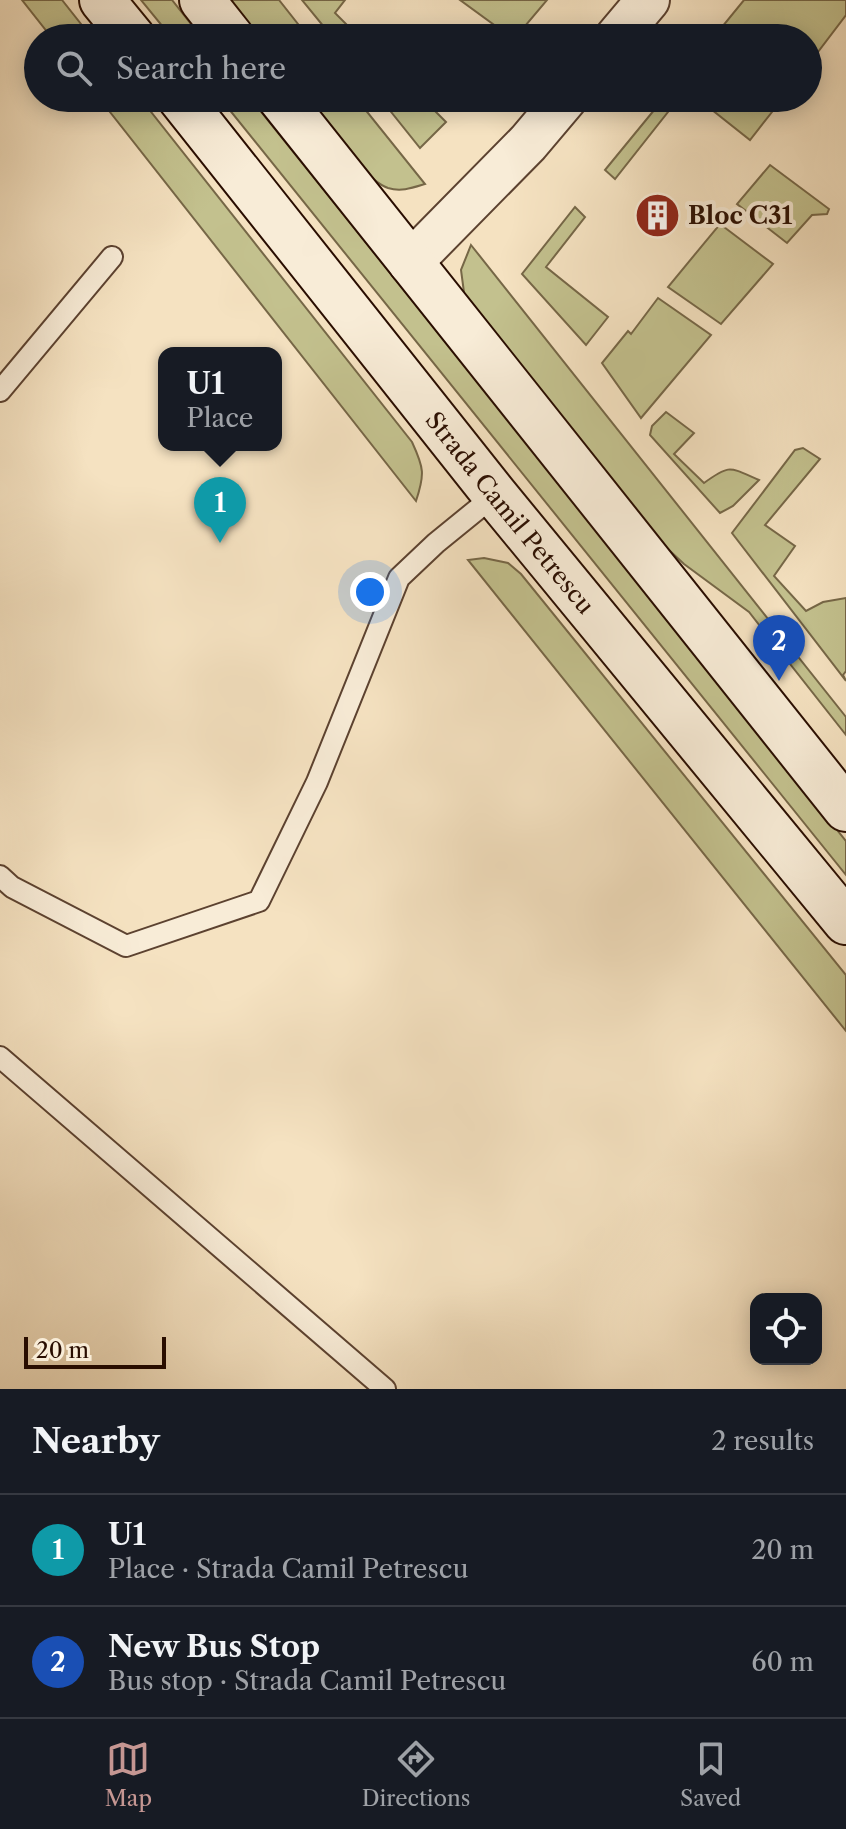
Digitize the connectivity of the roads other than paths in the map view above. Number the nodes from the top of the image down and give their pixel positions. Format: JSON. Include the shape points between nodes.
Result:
{"nodes":[{"id":1,"x":102,"y":0,"type":"edge"},
{"id":2,"x":202,"y":0,"type":"edge"},
{"id":3,"x":648,"y":0,"type":"edge"},
{"id":4,"x":122,"y":24,"type":"edge"},
{"id":5,"x":221,"y":24,"type":"edge"},
{"id":6,"x":628,"y":24,"type":"edge"},
{"id":7,"x":191,"y":112,"type":"edge"},
{"id":8,"x":291,"y":112,"type":"edge"},
{"id":9,"x":554,"y":112,"type":"edge"},
{"id":10,"x":112,"y":257,"type":"dead end"},
{"id":11,"x":410,"y":263,"type":"junction"},
{"id":12,"x":0,"y":391,"type":"edge"},
{"id":13,"x":495,"y":495,"type":"junction"},
{"id":14,"x":846,"y":809,"type":"edge"},
{"id":15,"x":0,"y":876,"type":"edge"},
{"id":16,"x":846,"y":922,"type":"edge"},
{"id":17,"x":0,"y":1057,"type":"edge"},
{"id":18,"x":385,"y":1389,"type":"edge"}],
"edges":[{"from":1,"to":4,"type":"street"},
{"from":2,"to":5,"type":"street"},
{"from":3,"to":6,"type":"street"},
{"from":7,"to":13,"type":"street","name":"Strada Camil Petrescu"},
{"from":8,"to":11,"type":"street"},
{"from":9,"to":11,"type":"street"},
{"from":10,"to":12,"type":"lane"},
{"from":11,"to":14,"type":"street"},
{"from":13,"to":15,"type":"lane","via":[[399,578],[317,782],[259,901],[126,946]]},
{"from":13,"to":16,"type":"street","name":"Strada Camil Petrescu"},
{"from":17,"to":18,"type":"lane"}]}
